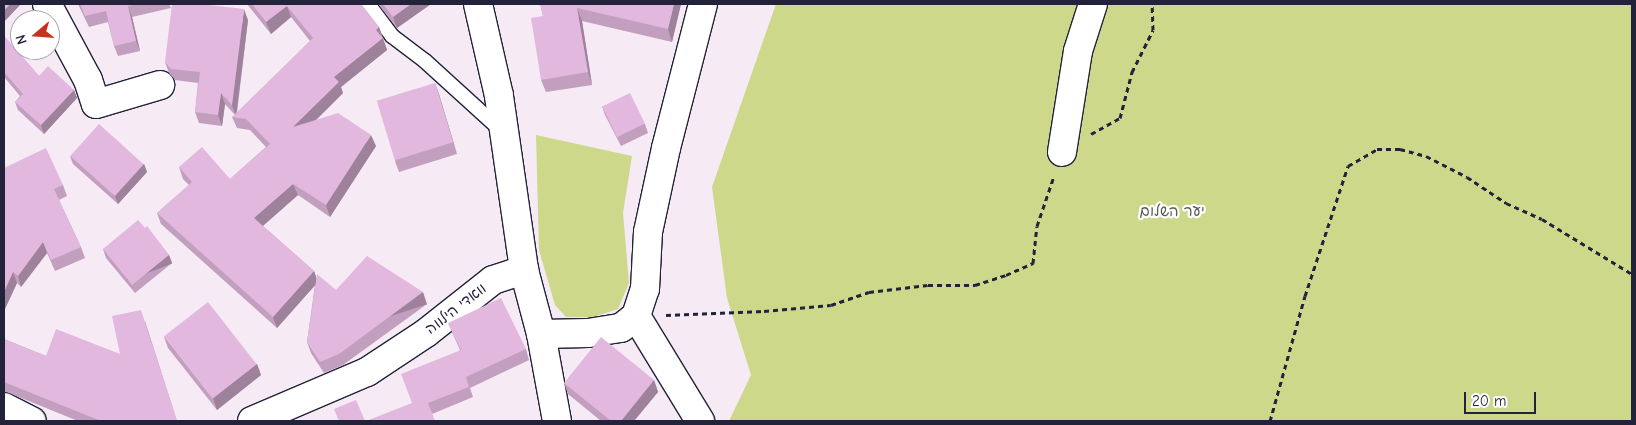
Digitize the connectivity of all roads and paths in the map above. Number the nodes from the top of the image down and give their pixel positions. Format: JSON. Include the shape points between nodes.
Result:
{"nodes":[{"id":1,"x":47,"y":4,"type":"edge"},
{"id":2,"x":368,"y":4,"type":"edge"},
{"id":3,"x":478,"y":4,"type":"edge"},
{"id":4,"x":703,"y":4,"type":"edge"},
{"id":5,"x":1093,"y":4,"type":"edge"},
{"id":6,"x":1152,"y":4,"type":"edge"},
{"id":7,"x":160,"y":85,"type":"dead end"},
{"id":8,"x":504,"y":133,"type":"junction"},
{"id":9,"x":1062,"y":152,"type":"junction"},
{"id":10,"x":524,"y":270,"type":"junction"},
{"id":11,"x":1632,"y":274,"type":"edge"},
{"id":12,"x":636,"y":316,"type":"junction"},
{"id":13,"x":541,"y":334,"type":"junction"},
{"id":14,"x":4,"y":406,"type":"edge"},
{"id":15,"x":32,"y":421,"type":"edge"},
{"id":16,"x":252,"y":421,"type":"edge"},
{"id":17,"x":557,"y":421,"type":"edge"},
{"id":18,"x":700,"y":421,"type":"edge"},
{"id":19,"x":1270,"y":421,"type":"edge"}],
"edges":[{"from":1,"to":7,"type":"street","via":[[88,80],[96,104]]},
{"from":2,"to":8,"type":"lane","via":[[392,36],[425,61]]},
{"from":3,"to":8,"type":"street"},
{"from":4,"to":12,"type":"street","via":[[664,157],[648,232],[645,289]]},
{"from":5,"to":9,"type":"street","via":[[1078,51]]},
{"from":6,"to":9,"type":"path","via":[[1153,30],[1132,72],[1120,118]]},
{"from":8,"to":10,"type":"street"},
{"from":9,"to":12,"type":"path","via":[[1037,226],[1033,263],[1006,275],[975,285],[928,285],[869,292],[831,305]]},
{"from":10,"to":13,"type":"street"},
{"from":10,"to":16,"type":"street","name":"וואדי הילווה","via":[[493,280],[426,333],[367,372]]},
{"from":11,"to":19,"type":"path","via":[[1542,219],[1506,203],[1467,177],[1426,156],[1400,149],[1377,149],[1348,166],[1305,296]]},
{"from":12,"to":13,"type":"street","via":[[621,328],[588,333]]},
{"from":12,"to":18,"type":"street"},
{"from":13,"to":17,"type":"street"},
{"from":14,"to":15,"type":"street"}]}
